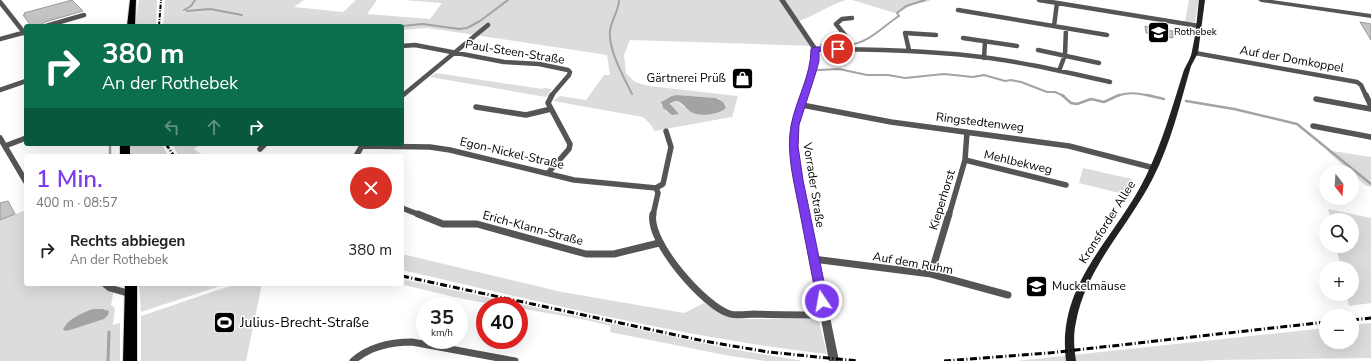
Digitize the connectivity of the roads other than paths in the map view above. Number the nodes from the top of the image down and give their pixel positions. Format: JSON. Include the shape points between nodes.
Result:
{"nodes":[{"id":1,"x":134,"y":0,"type":"edge"},
{"id":2,"x":782,"y":0,"type":"edge"},
{"id":3,"x":1039,"y":0,"type":"edge"},
{"id":4,"x":1202,"y":0,"type":"edge"},
{"id":5,"x":1261,"y":0,"type":"edge"},
{"id":6,"x":0,"y":2,"type":"edge"},
{"id":7,"x":1066,"y":2,"type":"edge"},
{"id":8,"x":1057,"y":3,"type":"junction"},
{"id":9,"x":958,"y":10,"type":"dead end"},
{"id":10,"x":84,"y":15,"type":"dead end"},
{"id":11,"x":1371,"y":16,"type":"edge"},
{"id":12,"x":852,"y":18,"type":"dead end"},
{"id":13,"x":53,"y":24,"type":"edge"},
{"id":14,"x":131,"y":24,"type":"edge"},
{"id":15,"x":488,"y":25,"type":"dead end"},
{"id":16,"x":1054,"y":26,"type":"junction"},
{"id":17,"x":1199,"y":26,"type":"junction"},
{"id":18,"x":1066,"y":28,"type":"junction"},
{"id":19,"x":24,"y":32,"type":"edge"},
{"id":20,"x":24,"y":33,"type":"edge"},
{"id":21,"x":936,"y":35,"type":"dead end"},
{"id":22,"x":1107,"y":35,"type":"dead end"},
{"id":23,"x":963,"y":38,"type":"dead end"},
{"id":24,"x":0,"y":39,"type":"edge"},
{"id":25,"x":985,"y":42,"type":"junction"},
{"id":26,"x":404,"y":46,"type":"edge"},
{"id":27,"x":1016,"y":46,"type":"dead end"},
{"id":28,"x":815,"y":49,"type":"junction"},
{"id":29,"x":838,"y":49,"type":"junction"},
{"id":30,"x":909,"y":50,"type":"junction"},
{"id":31,"x":1038,"y":50,"type":"dead end"},
{"id":32,"x":455,"y":53,"type":"junction"},
{"id":33,"x":1195,"y":53,"type":"junction"},
{"id":34,"x":1065,"y":55,"type":"junction"},
{"id":35,"x":984,"y":58,"type":"junction"},
{"id":36,"x":1099,"y":63,"type":"dead end"},
{"id":37,"x":1059,"y":71,"type":"junction"},
{"id":38,"x":24,"y":82,"type":"edge"},
{"id":39,"x":1110,"y":82,"type":"dead end"},
{"id":40,"x":0,"y":90,"type":"edge"},
{"id":41,"x":404,"y":94,"type":"edge"},
{"id":42,"x":1316,"y":99,"type":"dead end"},
{"id":43,"x":802,"y":105,"type":"junction"},
{"id":44,"x":1371,"y":106,"type":"edge"},
{"id":45,"x":476,"y":107,"type":"dead end"},
{"id":46,"x":551,"y":109,"type":"junction"},
{"id":47,"x":1371,"y":109,"type":"edge"},
{"id":48,"x":1313,"y":126,"type":"dead end"},
{"id":49,"x":666,"y":131,"type":"dead end"},
{"id":50,"x":967,"y":132,"type":"junction"},
{"id":51,"x":1371,"y":137,"type":"edge"},
{"id":52,"x":24,"y":138,"type":"edge"},
{"id":53,"x":2,"y":143,"type":"edge"},
{"id":54,"x":263,"y":146,"type":"edge"},
{"id":55,"x":396,"y":146,"type":"edge"},
{"id":56,"x":260,"y":149,"type":"dead end"},
{"id":57,"x":965,"y":160,"type":"junction"},
{"id":58,"x":1154,"y":168,"type":"junction"},
{"id":59,"x":548,"y":173,"type":"junction"},
{"id":60,"x":24,"y":179,"type":"edge"},
{"id":61,"x":1066,"y":185,"type":"dead end"},
{"id":62,"x":656,"y":188,"type":"junction"},
{"id":63,"x":404,"y":209,"type":"edge"},
{"id":64,"x":660,"y":243,"type":"junction"},
{"id":65,"x":813,"y":259,"type":"junction"},
{"id":66,"x":931,"y":274,"type":"junction"},
{"id":67,"x":108,"y":286,"type":"edge"},
{"id":68,"x":131,"y":289,"type":"edge"},
{"id":69,"x":1008,"y":295,"type":"dead end"},
{"id":70,"x":825,"y":315,"type":"junction"},
{"id":71,"x":130,"y":361,"type":"edge"},
{"id":72,"x":353,"y":361,"type":"edge"},
{"id":73,"x":515,"y":361,"type":"edge"},
{"id":74,"x":834,"y":361,"type":"edge"},
{"id":75,"x":1071,"y":361,"type":"edge"}],
"edges":[{"from":1,"to":14,"type":"main road"},
{"from":2,"to":28,"type":"street"},
{"from":3,"to":8,"type":"street"},
{"from":4,"to":17,"type":"main road","name":"Kronsforder Allee"},
{"from":5,"to":11,"type":"street"},
{"from":6,"to":19,"type":"street"},
{"from":7,"to":8,"type":"street"},
{"from":7,"to":17,"type":"street"},
{"from":8,"to":16,"type":"street"},
{"from":9,"to":16,"type":"street"},
{"from":10,"to":13,"type":"street"},
{"from":12,"to":29,"type":"street","via":[[842,19],[836,24],[848,39]]},
{"from":15,"to":32,"type":"street"},
{"from":16,"to":18,"type":"street"},
{"from":17,"to":33,"type":"main road","name":"Kronsforder Allee"},
{"from":18,"to":22,"type":"street"},
{"from":18,"to":34,"type":"street"},
{"from":20,"to":24,"type":"street"},
{"from":21,"to":30,"type":"street","via":[[905,33]]},
{"from":23,"to":25,"type":"street"},
{"from":25,"to":27,"type":"street"},
{"from":25,"to":35,"type":"street"},
{"from":26,"to":32,"type":"street","via":[[415,45]]},
{"from":28,"to":29,"type":"street"},
{"from":28,"to":43,"type":"street","name":"Vorrader Straße","via":[[815,61]]},
{"from":29,"to":30,"type":"street"},
{"from":30,"to":35,"type":"street"},
{"from":31,"to":34,"type":"street"},
{"from":32,"to":41,"type":"street"},
{"from":32,"to":46,"type":"street","name":"Paul-Steen-Straße","via":[[568,70],[569,75],[548,101]]},
{"from":33,"to":44,"type":"street","name":"Auf der Domkoppel","via":[[1357,82]]},
{"from":33,"to":58,"type":"main road","name":"Kronsforder Allee","via":[[1188,66]]},
{"from":34,"to":36,"type":"street"},
{"from":34,"to":37,"type":"street"},
{"from":35,"to":37,"type":"street"},
{"from":37,"to":39,"type":"street"},
{"from":38,"to":40,"type":"street"},
{"from":42,"to":47,"type":"street"},
{"from":43,"to":50,"type":"street","name":"Ringstedtenweg","via":[[891,122]]},
{"from":43,"to":65,"type":"street","name":"Vorrader Straße","via":[[795,125],[794,146]]},
{"from":45,"to":46,"type":"street","via":[[526,115]]},
{"from":46,"to":59,"type":"street","via":[[570,144],[569,149]]},
{"from":48,"to":51,"type":"street"},
{"from":49,"to":62,"type":"street","via":[[671,147],[663,184]]},
{"from":50,"to":57,"type":"street","name":"Kieperhorst"},
{"from":50,"to":58,"type":"street","name":"Ringstedtenweg","via":[[1069,146]]},
{"from":52,"to":53,"type":"street"},
{"from":53,"to":60,"type":"street"},
{"from":54,"to":56,"type":"street"},
{"from":55,"to":59,"type":"street","name":"Egon-Nickel-Straße","via":[[430,147]]},
{"from":57,"to":61,"type":"street","name":"Mehlbekweg"},
{"from":57,"to":66,"type":"street","name":"Kieperhorst"},
{"from":58,"to":75,"type":"main road","name":"Kronsforder Allee","via":[[1080,294],[1071,316]]},
{"from":59,"to":62,"type":"street","name":"Egon-Nickel-Straße","via":[[583,182]]},
{"from":62,"to":64,"type":"street","via":[[658,193],[652,218]]},
{"from":63,"to":64,"type":"street","name":"Erich-Klann-Straße","via":[[443,224],[477,224],[601,256]]},
{"from":64,"to":70,"type":"street","via":[[678,270],[712,304],[730,314]]},
{"from":65,"to":66,"type":"street","name":"Auf dem Ruhm"},
{"from":65,"to":70,"type":"street","name":"Vorrader Straße"},
{"from":66,"to":69,"type":"street","name":"Auf dem Ruhm"},
{"from":67,"to":68,"type":"street"},
{"from":68,"to":71,"type":"main road"},
{"from":70,"to":74,"type":"street","name":"Vorrader Straße"},
{"from":72,"to":73,"type":"street","via":[[378,346],[396,341]]}]}
